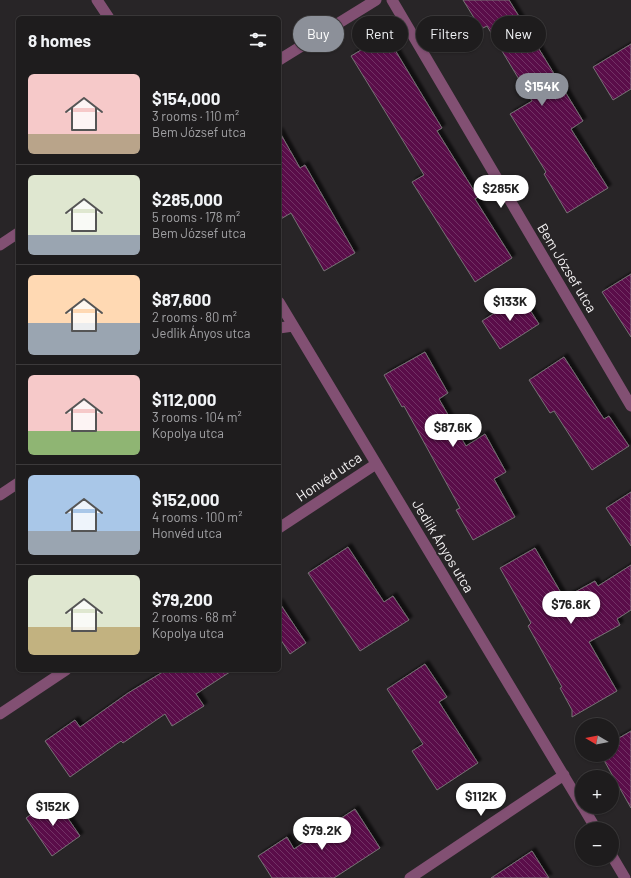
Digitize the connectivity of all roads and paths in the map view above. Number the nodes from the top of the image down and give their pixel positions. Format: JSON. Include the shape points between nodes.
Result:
{"nodes":[{"id":1,"x":97,"y":0,"type":"edge"},
{"id":2,"x":376,"y":0,"type":"edge"},
{"id":3,"x":392,"y":0,"type":"edge"},
{"id":4,"x":108,"y":16,"type":"edge"},
{"id":5,"x":281,"y":59,"type":"edge"},
{"id":6,"x":16,"y":234,"type":"edge"},
{"id":7,"x":0,"y":245,"type":"edge"},
{"id":8,"x":281,"y":305,"type":"edge"},
{"id":9,"x":293,"y":326,"type":"junction"},
{"id":10,"x":281,"y":328,"type":"edge"},
{"id":11,"x":631,"y":406,"type":"edge"},
{"id":12,"x":376,"y":464,"type":"junction"},
{"id":13,"x":16,"y":484,"type":"edge"},
{"id":14,"x":0,"y":495,"type":"edge"},
{"id":15,"x":281,"y":527,"type":"edge"},
{"id":16,"x":63,"y":672,"type":"edge"},
{"id":17,"x":0,"y":714,"type":"edge"},
{"id":18,"x":564,"y":775,"type":"junction"},
{"id":19,"x":575,"y":794,"type":"edge"},
{"id":20,"x":618,"y":866,"type":"edge"},
{"id":21,"x":410,"y":878,"type":"edge"},
{"id":22,"x":625,"y":878,"type":"edge"}],
"edges":[{"from":1,"to":4,"type":"street"},
{"from":2,"to":5,"type":"street"},
{"from":3,"to":11,"type":"street","name":"Bem József utca"},
{"from":6,"to":7,"type":"street"},
{"from":8,"to":9,"type":"street","name":"Jedlik Ányos utca"},
{"from":9,"to":10,"type":"street"},
{"from":9,"to":12,"type":"street","name":"Jedlik Ányos utca"},
{"from":12,"to":15,"type":"street","name":"Honvéd utca"},
{"from":12,"to":18,"type":"street","name":"Jedlik Ányos utca"},
{"from":13,"to":14,"type":"street"},
{"from":16,"to":17,"type":"street"},
{"from":18,"to":19,"type":"street","name":"Jedlik Ányos utca"},
{"from":18,"to":21,"type":"street"},
{"from":20,"to":22,"type":"street"}]}
